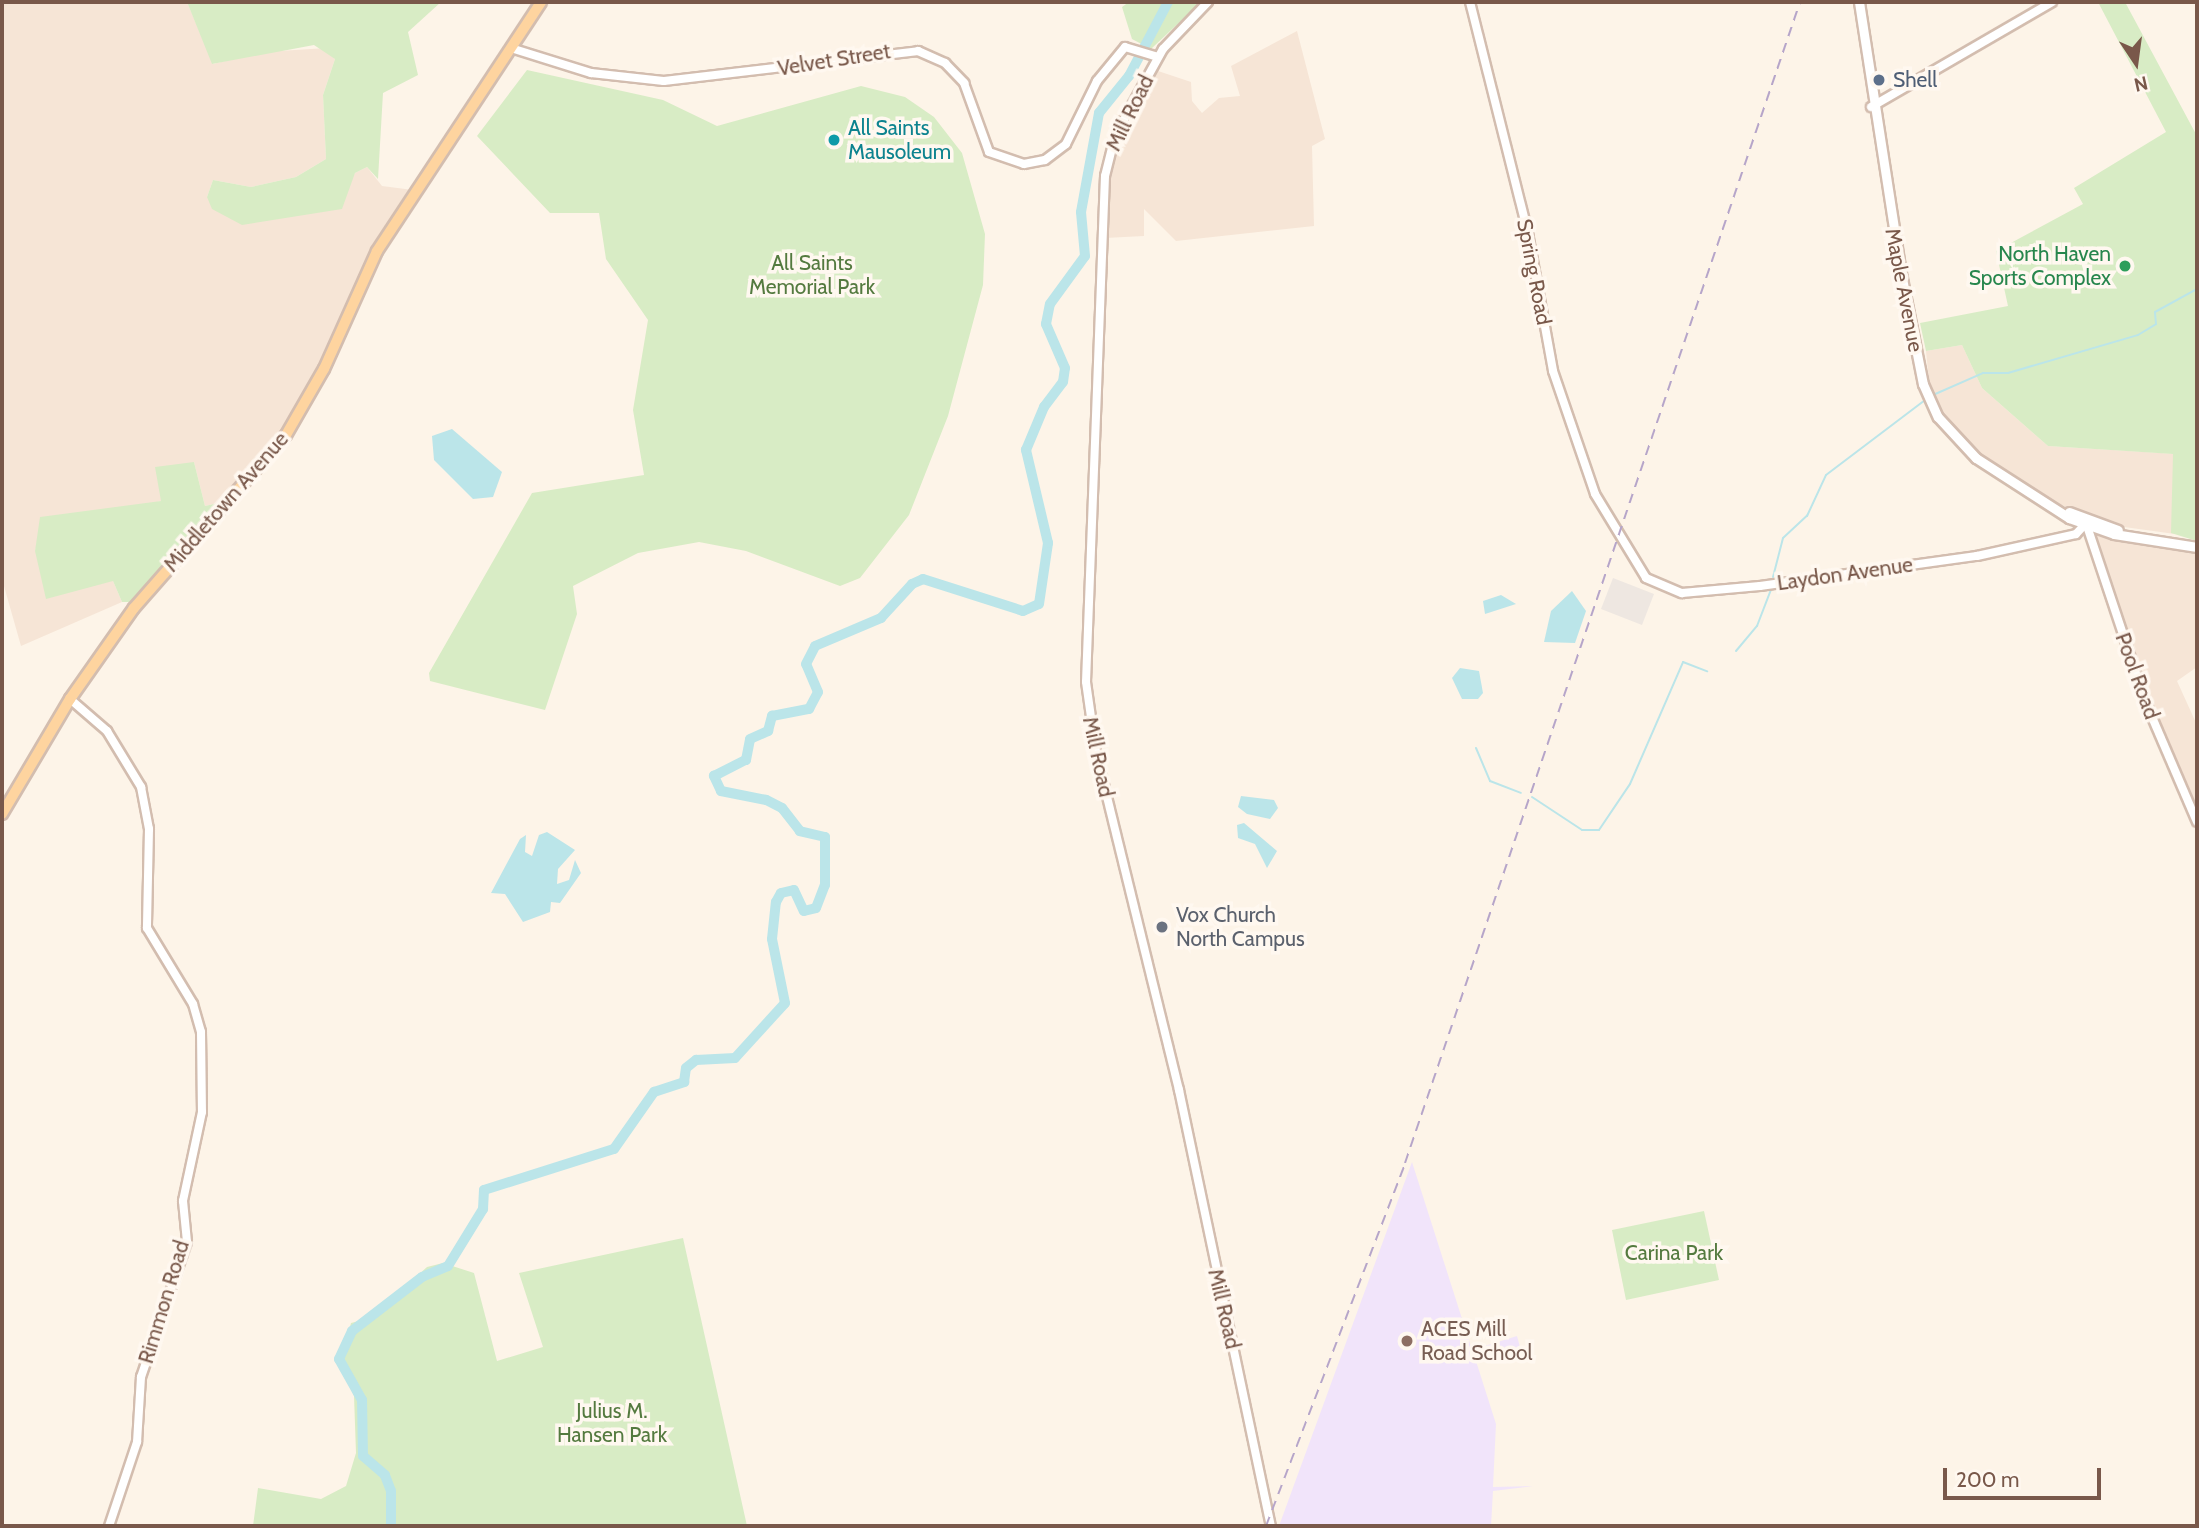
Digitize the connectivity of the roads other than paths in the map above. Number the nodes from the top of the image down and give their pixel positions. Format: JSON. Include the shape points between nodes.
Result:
{"nodes":[{"id":1,"x":541,"y":2,"type":"edge"},
{"id":2,"x":1208,"y":2,"type":"edge"},
{"id":3,"x":1470,"y":2,"type":"edge"},
{"id":4,"x":1859,"y":2,"type":"edge"},
{"id":5,"x":2052,"y":2,"type":"edge"},
{"id":6,"x":514,"y":49,"type":"junction"},
{"id":7,"x":1158,"y":57,"type":"junction"},
{"id":8,"x":1871,"y":107,"type":"junction"},
{"id":9,"x":2088,"y":523,"type":"junction"},
{"id":10,"x":1617,"y":537,"type":"joint"},
{"id":11,"x":2197,"y":547,"type":"edge"},
{"id":12,"x":70,"y":699,"type":"junction"},
{"id":13,"x":2,"y":814,"type":"edge"},
{"id":14,"x":2197,"y":822,"type":"edge"},
{"id":15,"x":109,"y":1526,"type":"edge"},
{"id":16,"x":1271,"y":1526,"type":"edge"}],
"edges":[{"from":1,"to":6,"type":"main road","name":"Middletown Avenue"},
{"from":2,"to":7,"type":"street","name":"Mill Road"},
{"from":3,"to":10,"type":"street","name":"Spring Road","via":[[1523,213],[1553,371],[1591,485]]},
{"from":4,"to":8,"type":"main road","name":"Maple Avenue"},
{"from":5,"to":8,"type":"street"},
{"from":6,"to":7,"type":"street","name":"Velvet Street","via":[[591,73],[664,81],[918,51],[945,63],[964,83],[989,152],[1024,164],[1060,150],[1097,81],[1125,47]]},
{"from":6,"to":12,"type":"main road","name":"Middletown Avenue","via":[[377,251],[324,369],[286,435],[134,608]]},
{"from":7,"to":16,"type":"street","name":"Mill Road","via":[[1115,136],[1100,209],[1088,715],[1179,1090]]},
{"from":8,"to":9,"type":"main road","name":"Maple Avenue","via":[[1931,403],[1969,453]]},
{"from":9,"to":10,"type":"street","name":"Laydon Avenue","via":[[1977,556],[1692,594],[1646,578]]},
{"from":9,"to":11,"type":"main road","name":"Maple Avenue"},
{"from":9,"to":14,"type":"street","name":"Pool Road","via":[[2141,690]]},
{"from":12,"to":13,"type":"main road","name":"Middletown Avenue"},
{"from":12,"to":15,"type":"street","name":"Rimmon Road","via":[[113,737],[141,787],[149,829],[147,928],[193,1004],[201,1032],[202,1112],[183,1201],[187,1242],[141,1377],[137,1442]]}]}
